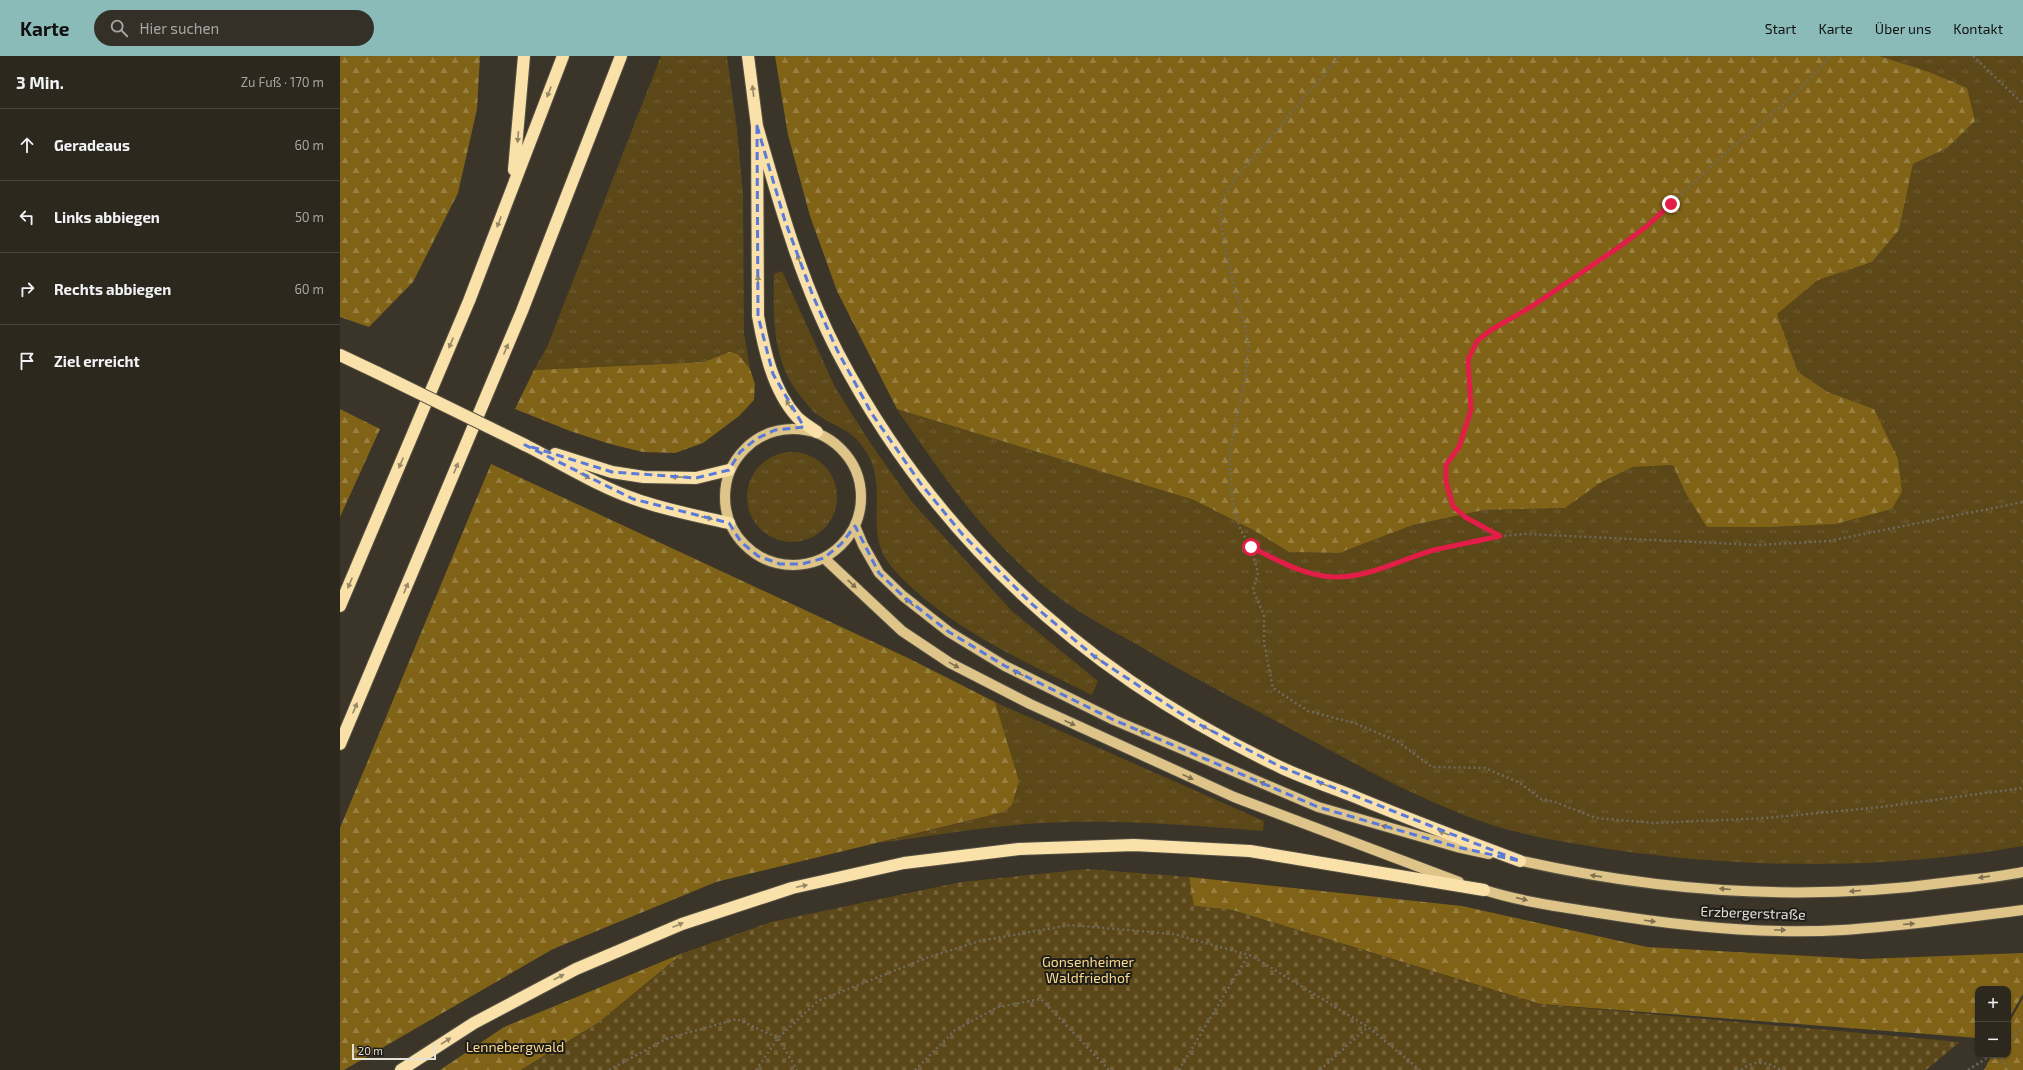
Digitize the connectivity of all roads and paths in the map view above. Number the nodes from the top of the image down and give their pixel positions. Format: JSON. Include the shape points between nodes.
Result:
{"nodes":[{"id":1,"x":524,"y":56,"type":"edge"},
{"id":2,"x":563,"y":56,"type":"edge"},
{"id":3,"x":621,"y":56,"type":"edge"},
{"id":4,"x":748,"y":56,"type":"edge"},
{"id":5,"x":1340,"y":56,"type":"edge"},
{"id":6,"x":1831,"y":56,"type":"edge"},
{"id":7,"x":1973,"y":56,"type":"edge"},
{"id":8,"x":2023,"y":104,"type":"edge"},
{"id":9,"x":757,"y":126,"type":"junction"},
{"id":10,"x":513,"y":186,"type":"junction"},
{"id":11,"x":340,"y":355,"type":"edge"},
{"id":12,"x":817,"y":432,"type":"junction"},
{"id":13,"x":526,"y":445,"type":"junction"},
{"id":14,"x":729,"y":470,"type":"junction"},
{"id":15,"x":2023,"y":502,"type":"edge"},
{"id":16,"x":729,"y":523,"type":"junction"},
{"id":17,"x":855,"y":526,"type":"junction"},
{"id":18,"x":1500,"y":536,"type":"junction"},
{"id":19,"x":1251,"y":547,"type":"junction"},
{"id":20,"x":824,"y":558,"type":"junction"},
{"id":21,"x":340,"y":606,"type":"edge"},
{"id":22,"x":340,"y":744,"type":"edge"},
{"id":23,"x":2023,"y":788,"type":"edge"},
{"id":24,"x":1520,"y":861,"type":"junction"},
{"id":25,"x":2023,"y":872,"type":"edge"},
{"id":26,"x":1484,"y":890,"type":"junction"},
{"id":27,"x":2023,"y":910,"type":"edge"},
{"id":28,"x":1249,"y":954,"type":"junction"},
{"id":29,"x":1368,"y":1027,"type":"junction"},
{"id":30,"x":2023,"y":1027,"type":"edge"},
{"id":31,"x":778,"y":1038,"type":"junction"},
{"id":32,"x":2011,"y":1038,"type":"edge"},
{"id":33,"x":1987,"y":1058,"type":"edge"},
{"id":34,"x":2000,"y":1058,"type":"edge"},
{"id":35,"x":401,"y":1070,"type":"edge"},
{"id":36,"x":609,"y":1070,"type":"edge"},
{"id":37,"x":756,"y":1070,"type":"edge"},
{"id":38,"x":797,"y":1070,"type":"edge"},
{"id":39,"x":915,"y":1070,"type":"edge"},
{"id":40,"x":1109,"y":1070,"type":"edge"},
{"id":41,"x":1179,"y":1070,"type":"edge"},
{"id":42,"x":1320,"y":1070,"type":"edge"},
{"id":43,"x":1420,"y":1070,"type":"edge"},
{"id":44,"x":1741,"y":1070,"type":"edge"},
{"id":45,"x":1781,"y":1070,"type":"edge"},
{"id":46,"x":1968,"y":1070,"type":"edge"},
{"id":47,"x":2010,"y":1070,"type":"edge"}],
"edges":[{"from":1,"to":10,"type":"highway","one_way":true},
{"from":2,"to":10,"type":"highway","one_way":true},
{"from":22,"to":3,"type":"highway","one_way":true,"via":[[522,312]]},
{"from":9,"to":4,"type":"highway","one_way":true},
{"from":5,"to":19,"type":"path","via":[[1235,179],[1221,201],[1224,245],[1248,344],[1245,380],[1230,451],[1231,487],[1234,510],[1241,531]]},
{"from":6,"to":18,"type":"path","via":[[1793,96],[1728,151],[1647,226],[1534,305],[1477,341],[1468,360],[1471,410],[1459,447],[1446,465],[1446,482],[1453,506],[1465,517]]},
{"from":7,"to":8,"type":"path"},
{"from":12,"to":9,"type":"highway","one_way":true,"via":[[797,417],[773,374],[763,345],[758,316]]},
{"from":24,"to":9,"type":"highway","one_way":true,"via":[[1435,830],[1281,767],[1177,711],[1095,657],[1033,605],[963,535],[921,484],[872,414],[837,350],[813,296],[784,221]]},
{"from":10,"to":21,"type":"highway","one_way":true,"via":[[469,301]]},
{"from":11,"to":13,"type":"highway","bridge":true},
{"from":12,"to":14,"type":"main road","via":[[796,428],[775,430],[756,439],[740,452]]},
{"from":12,"to":17,"type":"main road","via":[[836,444],[851,461],[860,482],[861,504]]},
{"from":14,"to":13,"type":"highway","one_way":true,"via":[[696,478],[644,476],[612,472]]},
{"from":13,"to":16,"type":"highway","one_way":true,"via":[[633,499]]},
{"from":14,"to":16,"type":"main road","via":[[724,499]]},
{"from":15,"to":18,"type":"path","via":[[1843,538],[1791,544],[1744,545],[1551,534]]},
{"from":16,"to":20,"type":"main road","via":[[741,542],[758,556],[780,564],[802,564]]},
{"from":17,"to":20,"type":"main road","via":[[841,544]]},
{"from":24,"to":17,"type":"main road","name":"Erzbergerstraße","one_way":true,"via":[[1457,847],[1318,807],[1114,720],[1005,666],[948,632],[903,596],[879,573]]},
{"from":18,"to":19,"type":"path","via":[[1434,550],[1360,574],[1334,577],[1288,566]]},
{"from":19,"to":23,"type":"path","via":[[1258,573],[1253,590],[1264,615],[1264,643],[1274,688],[1308,711],[1354,723],[1397,741],[1432,767],[1485,768],[1520,783],[1541,798],[1596,818],[1672,822],[1801,816]]},
{"from":20,"to":26,"type":"main road","name":"Erzbergerstraße","one_way":true,"via":[[902,631],[950,663],[1030,704],[1234,797],[1437,875]]},
{"from":25,"to":24,"type":"main road","name":"Erzbergerstraße","one_way":true,"via":[[1928,885],[1850,892],[1762,893],[1652,883],[1554,869]]},
{"from":26,"to":27,"type":"main road","name":"Erzbergerstraße","one_way":true,"via":[[1565,908],[1652,922],[1760,930],[1842,930],[1934,922]]},
{"from":35,"to":26,"type":"highway","one_way":true,"via":[[474,1022],[576,969],[682,924],[792,888],[904,864],[1019,849],[1134,845],[1250,852]]},
{"from":28,"to":29,"type":"path"},
{"from":28,"to":31,"type":"path","via":[[1174,934],[1070,925],[980,941],[929,957],[818,1002]]},
{"from":28,"to":41,"type":"path"},
{"from":29,"to":42,"type":"path"},
{"from":29,"to":43,"type":"path"},
{"from":30,"to":32,"type":"path"},
{"from":31,"to":36,"type":"path","via":[[737,1018],[666,1039]]},
{"from":31,"to":37,"type":"path"},
{"from":31,"to":38,"type":"path"},
{"from":33,"to":46,"type":"path"},
{"from":34,"to":47,"type":"path"},
{"from":39,"to":40,"type":"path","via":[[955,1030],[998,1007],[1041,999]]},
{"from":44,"to":45,"type":"path","via":[[1748,1064],[1768,1062]]}]}
